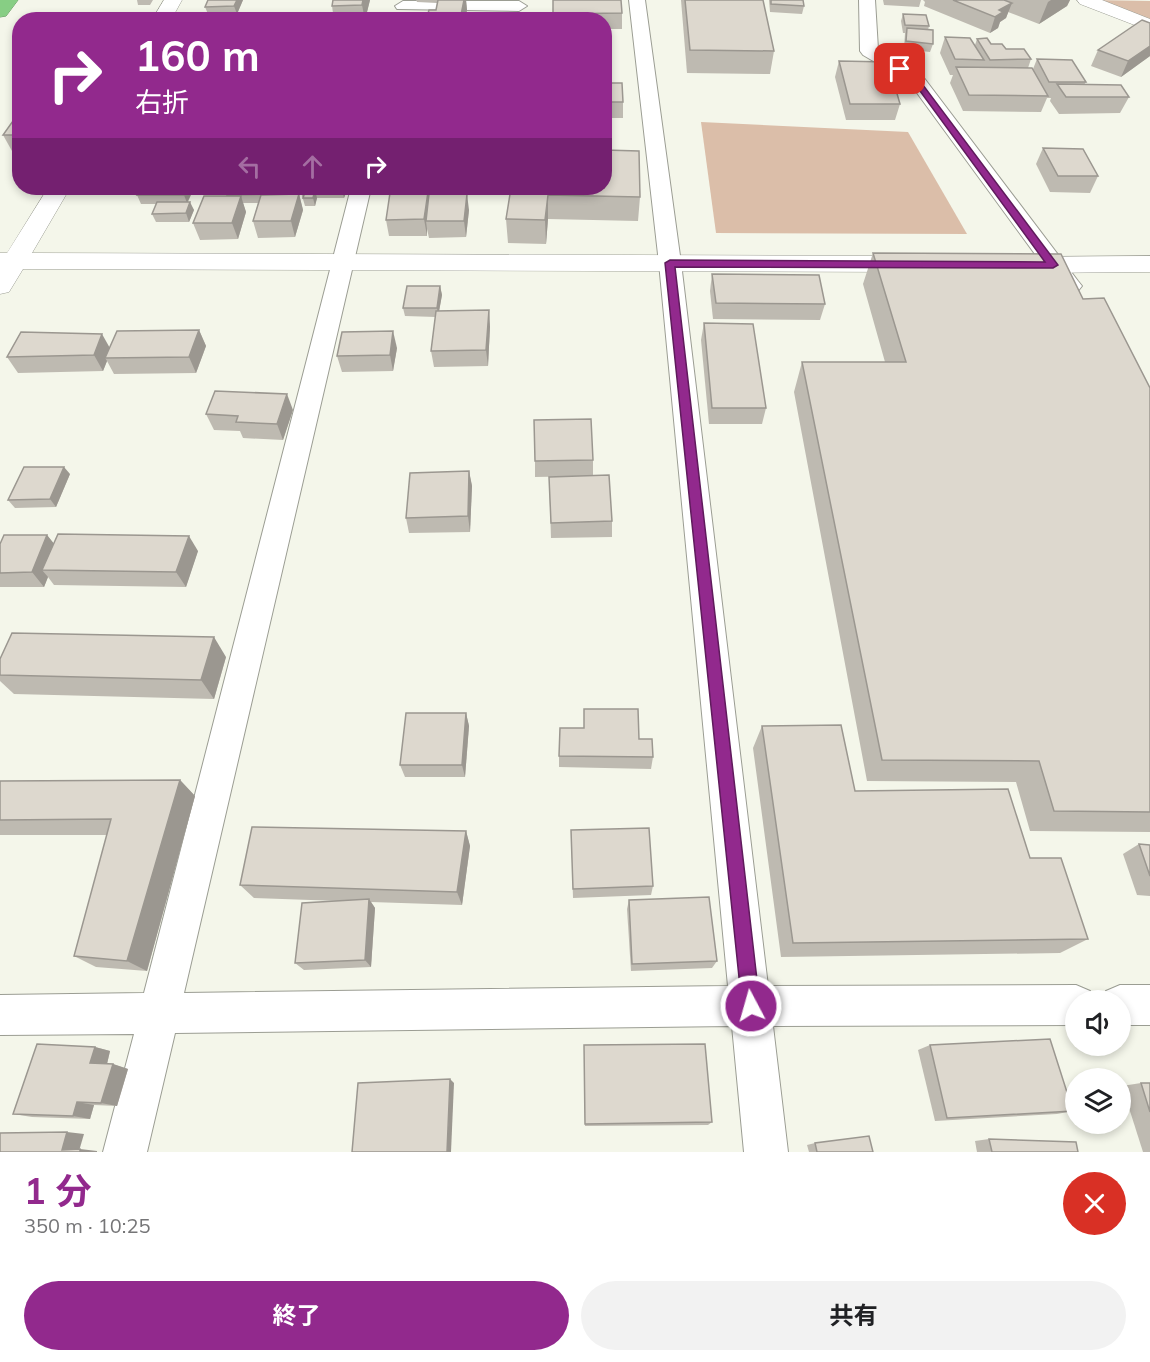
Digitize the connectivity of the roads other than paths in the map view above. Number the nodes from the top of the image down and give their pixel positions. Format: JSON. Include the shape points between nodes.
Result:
{"nodes":[{"id":1,"x":3,"y":0,"type":"edge"},
{"id":2,"x":9,"y":0,"type":"edge"},
{"id":3,"x":637,"y":0,"type":"edge"},
{"id":4,"x":867,"y":0,"type":"edge"},
{"id":5,"x":1086,"y":0,"type":"edge"},
{"id":6,"x":0,"y":4,"type":"edge"},
{"id":7,"x":519,"y":6,"type":"dead end"},
{"id":8,"x":402,"y":9,"type":"edge"},
{"id":9,"x":0,"y":12,"type":"edge"},
{"id":10,"x":1150,"y":25,"type":"edge"},
{"id":11,"x":54,"y":195,"type":"edge"},
{"id":12,"x":359,"y":195,"type":"edge"},
{"id":13,"x":7,"y":261,"type":"edge"},
{"id":14,"x":344,"y":261,"type":"junction"},
{"id":15,"x":670,"y":263,"type":"junction"},
{"id":16,"x":933,"y":264,"type":"edge"},
{"id":17,"x":1150,"y":264,"type":"edge"},
{"id":18,"x":1005,"y":265,"type":"edge"},
{"id":19,"x":1053,"y":265,"type":"junction"},
{"id":20,"x":0,"y":286,"type":"edge"},
{"id":21,"x":1081,"y":301,"type":"edge"},
{"id":22,"x":1065,"y":1005,"type":"edge"},
{"id":23,"x":1131,"y":1005,"type":"edge"},
{"id":24,"x":1150,"y":1005,"type":"edge"},
{"id":25,"x":751,"y":1006,"type":"junction"},
{"id":26,"x":159,"y":1013,"type":"junction"},
{"id":27,"x":0,"y":1015,"type":"edge"},
{"id":28,"x":125,"y":1152,"type":"edge"},
{"id":29,"x":766,"y":1152,"type":"edge"}],
"edges":[{"from":1,"to":6,"type":"highway"},
{"from":2,"to":9,"type":"highway"},
{"from":3,"to":15,"type":"street"},
{"from":4,"to":19,"type":"street","via":[[869,51],[915,78]]},
{"from":5,"to":10,"type":"street"},
{"from":7,"to":8,"type":"street"},
{"from":11,"to":13,"type":"street"},
{"from":12,"to":14,"type":"street"},
{"from":13,"to":14,"type":"street"},
{"from":13,"to":20,"type":"street"},
{"from":14,"to":15,"type":"street"},
{"from":14,"to":26,"type":"street"},
{"from":15,"to":16,"type":"street"},
{"from":15,"to":25,"type":"street"},
{"from":17,"to":19,"type":"street"},
{"from":18,"to":19,"type":"street"},
{"from":19,"to":21,"type":"street"},
{"from":22,"to":25,"type":"street"},
{"from":23,"to":24,"type":"street"},
{"from":25,"to":26,"type":"street"},
{"from":25,"to":29,"type":"street"},
{"from":26,"to":27,"type":"street"},
{"from":26,"to":28,"type":"street"}]}
